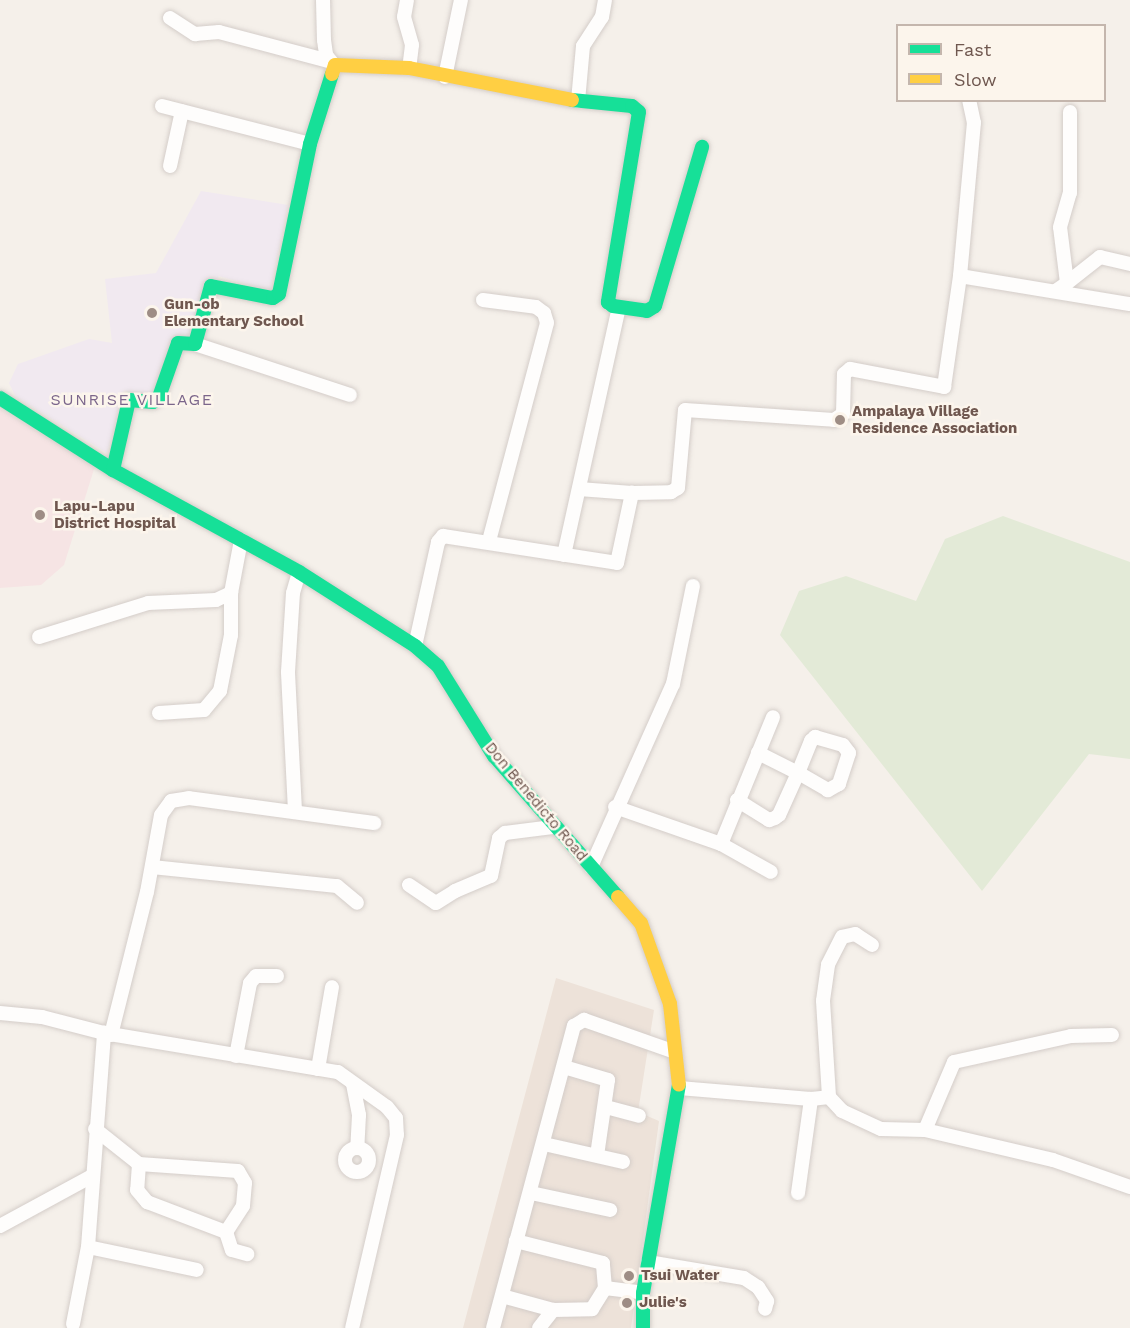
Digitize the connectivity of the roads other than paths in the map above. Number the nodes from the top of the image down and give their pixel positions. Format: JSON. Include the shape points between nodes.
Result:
{"nodes":[{"id":1,"x":323,"y":0,"type":"edge"},
{"id":2,"x":406,"y":0,"type":"edge"},
{"id":3,"x":460,"y":0,"type":"edge"},
{"id":4,"x":605,"y":0,"type":"edge"},
{"id":5,"x":170,"y":18,"type":"dead end"},
{"id":6,"x":332,"y":63,"type":"junction"},
{"id":7,"x":409,"y":68,"type":"junction"},
{"id":8,"x":445,"y":76,"type":"junction"},
{"id":9,"x":578,"y":101,"type":"junction"},
{"id":10,"x":969,"y":102,"type":"edge"},
{"id":11,"x":162,"y":106,"type":"dead end"},
{"id":12,"x":182,"y":111,"type":"junction"},
{"id":13,"x":1070,"y":112,"type":"dead end"},
{"id":14,"x":310,"y":144,"type":"junction"},
{"id":15,"x":702,"y":147,"type":"dead end"},
{"id":16,"x":170,"y":166,"type":"dead end"},
{"id":17,"x":1130,"y":264,"type":"edge"},
{"id":18,"x":960,"y":276,"type":"junction"},
{"id":19,"x":1062,"y":287,"type":"junction"},
{"id":20,"x":483,"y":300,"type":"dead end"},
{"id":21,"x":1130,"y":304,"type":"edge"},
{"id":22,"x":619,"y":307,"type":"junction"},
{"id":23,"x":195,"y":344,"type":"junction"},
{"id":24,"x":350,"y":395,"type":"dead end"},
{"id":25,"x":0,"y":398,"type":"edge"},
{"id":26,"x":113,"y":470,"type":"junction"},
{"id":27,"x":579,"y":489,"type":"junction"},
{"id":28,"x":632,"y":493,"type":"junction"},
{"id":29,"x":241,"y":540,"type":"junction"},
{"id":30,"x":489,"y":541,"type":"junction"},
{"id":31,"x":564,"y":555,"type":"junction"},
{"id":32,"x":299,"y":572,"type":"junction"},
{"id":33,"x":693,"y":586,"type":"dead end"},
{"id":34,"x":231,"y":592,"type":"junction"},
{"id":35,"x":39,"y":637,"type":"dead end"},
{"id":36,"x":415,"y":646,"type":"junction"},
{"id":37,"x":159,"y":713,"type":"dead end"},
{"id":38,"x":773,"y":717,"type":"dead end"},
{"id":39,"x":758,"y":753,"type":"junction"},
{"id":40,"x":737,"y":800,"type":"junction"},
{"id":41,"x":615,"y":807,"type":"junction"},
{"id":42,"x":295,"y":811,"type":"junction"},
{"id":43,"x":374,"y":823,"type":"dead end"},
{"id":44,"x":553,"y":827,"type":"junction"},
{"id":45,"x":721,"y":844,"type":"junction"},
{"id":46,"x":152,"y":867,"type":"junction"},
{"id":47,"x":591,"y":867,"type":"junction"},
{"id":48,"x":771,"y":872,"type":"dead end"},
{"id":49,"x":409,"y":885,"type":"dead end"},
{"id":50,"x":357,"y":903,"type":"dead end"},
{"id":51,"x":872,"y":945,"type":"dead end"},
{"id":52,"x":277,"y":976,"type":"dead end"},
{"id":53,"x":332,"y":987,"type":"dead end"},
{"id":54,"x":0,"y":1013,"type":"edge"},
{"id":55,"x":107,"y":1034,"type":"junction"},
{"id":56,"x":1112,"y":1035,"type":"dead end"},
{"id":57,"x":675,"y":1052,"type":"junction"},
{"id":58,"x":236,"y":1056,"type":"junction"},
{"id":59,"x":564,"y":1067,"type":"junction"},
{"id":60,"x":318,"y":1069,"type":"junction"},
{"id":61,"x":353,"y":1084,"type":"junction"},
{"id":62,"x":679,"y":1088,"type":"junction"},
{"id":63,"x":829,"y":1097,"type":"junction"},
{"id":64,"x":811,"y":1099,"type":"junction"},
{"id":65,"x":606,"y":1107,"type":"junction"},
{"id":66,"x":639,"y":1116,"type":"dead end"},
{"id":67,"x":95,"y":1129,"type":"junction"},
{"id":68,"x":925,"y":1130,"type":"junction"},
{"id":69,"x":544,"y":1144,"type":"junction"},
{"id":70,"x":357,"y":1148,"type":"dead end"},
{"id":71,"x":597,"y":1155,"type":"junction"},
{"id":72,"x":623,"y":1162,"type":"dead end"},
{"id":73,"x":139,"y":1164,"type":"junction"},
{"id":74,"x":92,"y":1176,"type":"junction"},
{"id":75,"x":1130,"y":1187,"type":"edge"},
{"id":76,"x":531,"y":1193,"type":"junction"},
{"id":77,"x":798,"y":1193,"type":"dead end"},
{"id":78,"x":610,"y":1210,"type":"dead end"},
{"id":79,"x":0,"y":1226,"type":"edge"},
{"id":80,"x":226,"y":1232,"type":"junction"},
{"id":81,"x":516,"y":1241,"type":"junction"},
{"id":82,"x":88,"y":1247,"type":"junction"},
{"id":83,"x":247,"y":1254,"type":"dead end"},
{"id":84,"x":648,"y":1262,"type":"junction"},
{"id":85,"x":196,"y":1270,"type":"dead end"},
{"id":86,"x":605,"y":1288,"type":"junction"},
{"id":87,"x":643,"y":1293,"type":"junction"},
{"id":88,"x":502,"y":1296,"type":"junction"},
{"id":89,"x":765,"y":1309,"type":"dead end"},
{"id":90,"x":553,"y":1310,"type":"junction"},
{"id":91,"x":74,"y":1324,"type":"dead end"},
{"id":92,"x":352,"y":1328,"type":"edge"},
{"id":93,"x":493,"y":1328,"type":"edge"},
{"id":94,"x":538,"y":1328,"type":"edge"},
{"id":95,"x":643,"y":1328,"type":"edge"}],
"edges":[{"from":1,"to":6,"type":"street","via":[[324,40]]},
{"from":2,"to":7,"type":"street","via":[[404,17],[412,45]]},
{"from":3,"to":8,"type":"street"},
{"from":4,"to":9,"type":"street","via":[[602,17],[583,46]]},
{"from":5,"to":6,"type":"street","via":[[195,34],[219,32]]},
{"from":6,"to":7,"type":"street"},
{"from":6,"to":14,"type":"street"},
{"from":7,"to":8,"type":"street"},
{"from":8,"to":9,"type":"street"},
{"from":9,"to":22,"type":"street","via":[[632,106],[639,112],[608,302]]},
{"from":10,"to":18,"type":"street","via":[[974,123]]},
{"from":11,"to":12,"type":"street"},
{"from":12,"to":14,"type":"street"},
{"from":12,"to":16,"type":"street"},
{"from":13,"to":19,"type":"street","via":[[1070,193],[1060,227]]},
{"from":14,"to":23,"type":"street","via":[[279,294],[273,298],[214,284]]},
{"from":15,"to":22,"type":"street","via":[[655,306],[647,311]]},
{"from":17,"to":19,"type":"street","via":[[1100,257]]},
{"from":18,"to":19,"type":"street"},
{"from":18,"to":28,"type":"street","via":[[944,387],[850,369],[844,374],[843,414],[834,420],[690,407],[683,414],[678,488]]},
{"from":19,"to":21,"type":"street"},
{"from":20,"to":30,"type":"street","via":[[537,307],[547,323]]},
{"from":22,"to":27,"type":"street"},
{"from":23,"to":24,"type":"street"},
{"from":23,"to":26,"type":"street","via":[[178,343],[156,400],[129,400]]},
{"from":25,"to":26,"type":"street","name":"Don Benedicto Road"},
{"from":26,"to":29,"type":"street","name":"Don Benedicto Road"},
{"from":27,"to":28,"type":"street"},
{"from":27,"to":31,"type":"street"},
{"from":28,"to":31,"type":"street","via":[[617,563]]},
{"from":29,"to":32,"type":"street","name":"Don Benedicto Road"},
{"from":29,"to":34,"type":"street"},
{"from":30,"to":31,"type":"street"},
{"from":30,"to":36,"type":"street","via":[[443,536],[438,542]]},
{"from":32,"to":36,"type":"street","name":"Don Benedicto Road"},
{"from":32,"to":42,"type":"street","via":[[293,593],[288,672]]},
{"from":33,"to":41,"type":"street","via":[[673,684]]},
{"from":34,"to":35,"type":"street","via":[[216,600],[148,603]]},
{"from":34,"to":37,"type":"street","via":[[231,635],[220,692],[204,710]]},
{"from":36,"to":44,"type":"street","name":"Don Benedicto Road","via":[[438,666],[494,756]]},
{"from":38,"to":39,"type":"street"},
{"from":39,"to":40,"type":"street"},
{"from":39,"to":40,"type":"street","via":[[798,773],[775,818],[769,819]]},
{"from":40,"to":45,"type":"street"},
{"from":41,"to":45,"type":"street"},
{"from":41,"to":47,"type":"street"},
{"from":42,"to":43,"type":"street"},
{"from":42,"to":46,"type":"street","via":[[189,798],[171,801],[161,815]]},
{"from":44,"to":47,"type":"street","name":"Don Benedicto Road"},
{"from":44,"to":49,"type":"street","via":[[505,833],[499,838],[491,876],[436,903]]},
{"from":45,"to":48,"type":"street"},
{"from":46,"to":50,"type":"street","via":[[337,886]]},
{"from":46,"to":55,"type":"street"},
{"from":47,"to":57,"type":"street","name":"Don Benedicto Road","via":[[641,923],[648,938],[670,1004]]},
{"from":51,"to":63,"type":"street","via":[[848,934],[842,936],[828,965],[823,1001]]},
{"from":52,"to":58,"type":"street","via":[[256,976],[250,983]]},
{"from":53,"to":60,"type":"street"},
{"from":54,"to":55,"type":"street","via":[[42,1017]]},
{"from":55,"to":58,"type":"street"},
{"from":55,"to":67,"type":"street"},
{"from":56,"to":68,"type":"street","via":[[1071,1036],[954,1062]]},
{"from":57,"to":59,"type":"street","via":[[584,1020],[574,1026]]},
{"from":57,"to":62,"type":"street","name":"Don Benedicto Road"},
{"from":58,"to":60,"type":"street"},
{"from":59,"to":65,"type":"street","via":[[608,1080]]},
{"from":59,"to":69,"type":"street"},
{"from":60,"to":61,"type":"street","via":[[338,1072]]},
{"from":61,"to":70,"type":"street","via":[[358,1115]]},
{"from":61,"to":92,"type":"street","via":[[387,1107],[396,1118],[397,1135]]},
{"from":62,"to":64,"type":"street"},
{"from":62,"to":84,"type":"street","name":"Don Benedicto Road"},
{"from":63,"to":64,"type":"street"},
{"from":63,"to":68,"type":"street","via":[[842,1111],[881,1129]]},
{"from":64,"to":77,"type":"street"},
{"from":65,"to":66,"type":"street"},
{"from":65,"to":71,"type":"street"},
{"from":67,"to":73,"type":"street"},
{"from":67,"to":74,"type":"street"},
{"from":68,"to":75,"type":"street","via":[[1053,1160]]},
{"from":69,"to":71,"type":"street"},
{"from":69,"to":76,"type":"street"},
{"from":71,"to":72,"type":"street"},
{"from":73,"to":80,"type":"street","via":[[137,1190],[147,1202]]},
{"from":73,"to":80,"type":"street","via":[[238,1171],[245,1183],[243,1206]]},
{"from":74,"to":79,"type":"street"},
{"from":74,"to":82,"type":"street"},
{"from":76,"to":78,"type":"street"},
{"from":76,"to":81,"type":"street"},
{"from":80,"to":83,"type":"street","via":[[232,1251]]},
{"from":81,"to":86,"type":"street","via":[[603,1263]]},
{"from":81,"to":88,"type":"street"},
{"from":82,"to":85,"type":"street"},
{"from":82,"to":91,"type":"street"},
{"from":84,"to":87,"type":"street","name":"Don Benedicto Road"},
{"from":84,"to":89,"type":"street","via":[[744,1278],[758,1287],[767,1301]]},
{"from":86,"to":87,"type":"street"},
{"from":86,"to":90,"type":"street","via":[[592,1309]]},
{"from":87,"to":95,"type":"street","name":"Don Benedicto Road"},
{"from":88,"to":90,"type":"street"},
{"from":88,"to":93,"type":"street"},
{"from":90,"to":94,"type":"street"}]}
